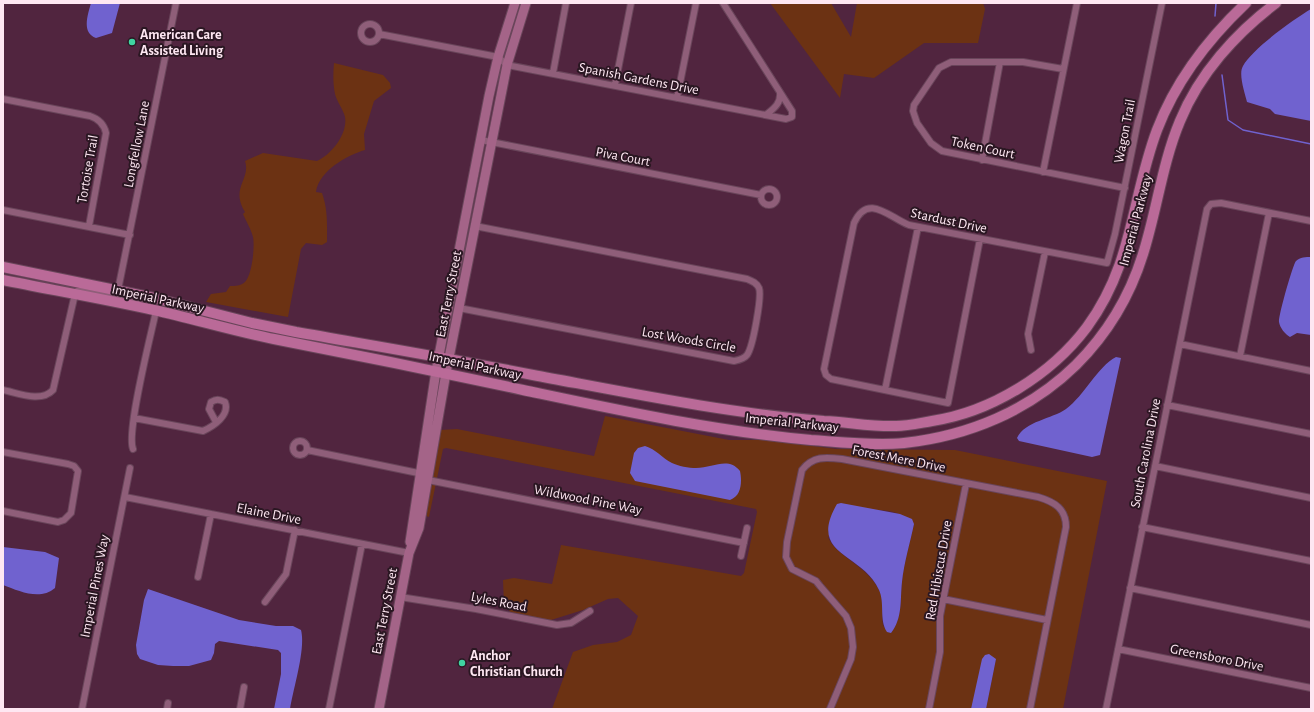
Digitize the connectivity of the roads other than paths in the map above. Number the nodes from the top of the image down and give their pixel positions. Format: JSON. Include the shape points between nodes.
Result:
{"nodes":[{"id":1,"x":176,"y":3,"type":"edge"},
{"id":2,"x":515,"y":3,"type":"edge"},
{"id":3,"x":526,"y":3,"type":"edge"},
{"id":4,"x":566,"y":3,"type":"edge"},
{"id":5,"x":631,"y":3,"type":"edge"},
{"id":6,"x":696,"y":3,"type":"edge"},
{"id":7,"x":723,"y":3,"type":"edge"},
{"id":8,"x":1077,"y":3,"type":"edge"},
{"id":9,"x":1162,"y":3,"type":"edge"},
{"id":10,"x":1246,"y":3,"type":"edge"},
{"id":11,"x":1276,"y":3,"type":"edge"},
{"id":12,"x":379,"y":34,"type":"dead end"},
{"id":13,"x":498,"y":58,"type":"junction"},
{"id":14,"x":1000,"y":62,"type":"junction"},
{"id":15,"x":507,"y":64,"type":"junction"},
{"id":16,"x":1063,"y":68,"type":"junction"},
{"id":17,"x":553,"y":74,"type":"junction"},
{"id":18,"x":615,"y":85,"type":"junction"},
{"id":19,"x":780,"y":92,"type":"junction"},
{"id":20,"x":677,"y":98,"type":"junction"},
{"id":21,"x":3,"y":99,"type":"edge"},
{"id":22,"x":766,"y":115,"type":"junction"},
{"id":23,"x":481,"y":140,"type":"junction"},
{"id":24,"x":491,"y":142,"type":"junction"},
{"id":25,"x":982,"y":160,"type":"junction"},
{"id":26,"x":476,"y":162,"type":"junction"},
{"id":27,"x":1043,"y":172,"type":"junction"},
{"id":28,"x":1125,"y":188,"type":"junction"},
{"id":29,"x":761,"y":195,"type":"dead end"},
{"id":30,"x":3,"y":210,"type":"edge"},
{"id":31,"x":1269,"y":213,"type":"junction"},
{"id":32,"x":1311,"y":221,"type":"edge"},
{"id":33,"x":89,"y":226,"type":"junction"},
{"id":34,"x":475,"y":226,"type":"junction"},
{"id":35,"x":918,"y":227,"type":"junction"},
{"id":36,"x":130,"y":235,"type":"junction"},
{"id":37,"x":980,"y":240,"type":"junction"},
{"id":38,"x":1045,"y":252,"type":"junction"},
{"id":39,"x":1106,"y":263,"type":"joint"},
{"id":40,"x":3,"y":268,"type":"edge"},
{"id":41,"x":3,"y":280,"type":"edge"},
{"id":42,"x":118,"y":290,"type":"junction"},
{"id":43,"x":75,"y":294,"type":"junction"},
{"id":44,"x":154,"y":298,"type":"junction"},
{"id":45,"x":459,"y":308,"type":"junction"},
{"id":46,"x":156,"y":310,"type":"junction"},
{"id":47,"x":1180,"y":344,"type":"junction"},
{"id":48,"x":1031,"y":350,"type":"dead end"},
{"id":49,"x":1240,"y":356,"type":"junction"},
{"id":50,"x":439,"y":358,"type":"junction"},
{"id":51,"x":449,"y":360,"type":"junction"},
{"id":52,"x":436,"y":371,"type":"junction"},
{"id":53,"x":1311,"y":371,"type":"edge"},
{"id":54,"x":446,"y":373,"type":"junction"},
{"id":55,"x":3,"y":390,"type":"edge"},
{"id":56,"x":885,"y":390,"type":"junction"},
{"id":57,"x":1167,"y":405,"type":"junction"},
{"id":58,"x":134,"y":418,"type":"junction"},
{"id":59,"x":216,"y":422,"type":"dead end"},
{"id":60,"x":1311,"y":434,"type":"edge"},
{"id":61,"x":133,"y":449,"type":"dead end"},
{"id":62,"x":307,"y":450,"type":"dead end"},
{"id":63,"x":3,"y":452,"type":"edge"},
{"id":64,"x":1155,"y":466,"type":"junction"},
{"id":65,"x":130,"y":468,"type":"dead end"},
{"id":66,"x":425,"y":476,"type":"junction"},
{"id":67,"x":966,"y":484,"type":"junction"},
{"id":68,"x":125,"y":497,"type":"junction"},
{"id":69,"x":1311,"y":498,"type":"edge"},
{"id":70,"x":3,"y":511,"type":"edge"},
{"id":71,"x":211,"y":514,"type":"junction"},
{"id":72,"x":1142,"y":527,"type":"junction"},
{"id":73,"x":747,"y":528,"type":"dead end"},
{"id":74,"x":295,"y":530,"type":"junction"},
{"id":75,"x":744,"y":543,"type":"junction"},
{"id":76,"x":362,"y":544,"type":"junction"},
{"id":77,"x":409,"y":553,"type":"junction"},
{"id":78,"x":741,"y":556,"type":"dead end"},
{"id":79,"x":1311,"y":561,"type":"edge"},
{"id":80,"x":198,"y":577,"type":"dead end"},
{"id":81,"x":1130,"y":588,"type":"junction"},
{"id":82,"x":400,"y":597,"type":"junction"},
{"id":83,"x":943,"y":599,"type":"junction"},
{"id":84,"x":264,"y":602,"type":"dead end"},
{"id":85,"x":590,"y":611,"type":"dead end"},
{"id":86,"x":1047,"y":620,"type":"junction"},
{"id":87,"x":1311,"y":625,"type":"edge"},
{"id":88,"x":1118,"y":649,"type":"junction"},
{"id":89,"x":244,"y":687,"type":"dead end"},
{"id":90,"x":1311,"y":688,"type":"edge"},
{"id":91,"x":82,"y":709,"type":"edge"},
{"id":92,"x":240,"y":709,"type":"edge"},
{"id":93,"x":329,"y":709,"type":"edge"},
{"id":94,"x":379,"y":709,"type":"edge"},
{"id":95,"x":830,"y":709,"type":"edge"},
{"id":96,"x":929,"y":709,"type":"edge"},
{"id":97,"x":1030,"y":709,"type":"edge"},
{"id":98,"x":1106,"y":709,"type":"edge"}],
"edges":[{"from":1,"to":36,"type":"street","name":"Longfellow Lane"},
{"from":2,"to":13,"type":"street"},
{"from":3,"to":15,"type":"street","name":"East Terry Street"},
{"from":4,"to":17,"type":"street"},
{"from":5,"to":18,"type":"street"},
{"from":6,"to":20,"type":"street"},
{"from":7,"to":19,"type":"street","name":"Spanish Gardens Drive"},
{"from":8,"to":16,"type":"street"},
{"from":9,"to":28,"type":"street","name":"Wagon Trail"},
{"from":10,"to":51,"type":"main road","name":"Imperial Parkway","via":[[1196,58],[1174,93],[1157,130],[1124,255],[1112,288],[1087,327],[1056,361],[1022,386],[986,406],[935,421],[896,426],[782,417],[690,405]]},
{"from":11,"to":54,"type":"main road","name":"Imperial Parkway","via":[[1230,44],[1204,78],[1180,118],[1165,164],[1143,255],[1127,296],[1104,334],[1074,366],[1033,400],[987,423],[940,438],[898,443],[833,442],[778,437],[660,419]]},
{"from":12,"to":13,"type":"street"},
{"from":13,"to":15,"type":"street"},
{"from":13,"to":23,"type":"street"},
{"from":14,"to":16,"type":"street","name":"Token Court","via":[[1033,62]]},
{"from":14,"to":25,"type":"street"},
{"from":14,"to":25,"type":"street","name":"Token Court","via":[[944,64],[914,105],[917,123],[936,148],[942,152]]},
{"from":15,"to":17,"type":"street","name":"Spanish Gardens Drive"},
{"from":15,"to":24,"type":"street","name":"East Terry Street"},
{"from":16,"to":27,"type":"street"},
{"from":17,"to":18,"type":"street","name":"Spanish Gardens Drive"},
{"from":18,"to":20,"type":"street","name":"Spanish Gardens Drive"},
{"from":19,"to":22,"type":"street","via":[[777,106]]},
{"from":19,"to":22,"type":"street","name":"Spanish Gardens Drive","via":[[792,111],[792,117],[786,119]]},
{"from":20,"to":22,"type":"street","name":"Spanish Gardens Drive"},
{"from":21,"to":33,"type":"street","name":"Tortoise Trail","via":[[90,116],[105,127]]},
{"from":23,"to":24,"type":"street","name":"Piva Court"},
{"from":23,"to":26,"type":"street"},
{"from":24,"to":29,"type":"street","name":"Piva Court"},
{"from":24,"to":34,"type":"street","name":"East Terry Street"},
{"from":25,"to":27,"type":"street","name":"Token Court"},
{"from":26,"to":34,"type":"street","via":[[478,176],[471,219]]},
{"from":26,"to":50,"type":"street"},
{"from":27,"to":28,"type":"street","name":"Token Court"},
{"from":28,"to":39,"type":"street","name":"Wagon Trail","via":[[1111,254]]},
{"from":30,"to":33,"type":"street"},
{"from":31,"to":32,"type":"street"},
{"from":31,"to":47,"type":"street","name":"South Carolina Drive","via":[[1221,203],[1211,204],[1207,209]]},
{"from":31,"to":49,"type":"street"},
{"from":33,"to":36,"type":"street"},
{"from":34,"to":45,"type":"street","name":"East Terry Street"},
{"from":34,"to":45,"type":"street","name":"Lost Woods Circle","via":[[747,279],[754,281],[761,294],[747,355],[741,360],[734,361]]},
{"from":35,"to":37,"type":"street","name":"Stardust Drive"},
{"from":35,"to":56,"type":"street"},
{"from":35,"to":56,"type":"street","name":"Stardust Drive","via":[[903,223],[874,207],[861,212],[857,217],[824,369],[831,379]]},
{"from":36,"to":42,"type":"street","name":"Longfellow Lane"},
{"from":37,"to":38,"type":"street","name":"Stardust Drive"},
{"from":37,"to":56,"type":"street","via":[[948,402]]},
{"from":38,"to":39,"type":"street","name":"Stardust Drive"},
{"from":38,"to":48,"type":"street","via":[[1028,334]]},
{"from":40,"to":42,"type":"main road","name":"Imperial Parkway"},
{"from":41,"to":43,"type":"main road","name":"Imperial Parkway"},
{"from":42,"to":44,"type":"main road","name":"Imperial Parkway"},
{"from":43,"to":44,"type":"street","name":"Imperial Parkway","via":[[77,291],[86,290],[132,299]]},
{"from":43,"to":46,"type":"main road","name":"Imperial Parkway"},
{"from":43,"to":55,"type":"street","via":[[53,390],[49,395],[37,397]]},
{"from":44,"to":50,"type":"main road","name":"Imperial Parkway","via":[[252,323]]},
{"from":45,"to":51,"type":"street","name":"East Terry Street"},
{"from":46,"to":52,"type":"main road","name":"Imperial Parkway","via":[[271,338]]},
{"from":46,"to":58,"type":"street"},
{"from":47,"to":49,"type":"street"},
{"from":47,"to":57,"type":"street","name":"South Carolina Drive"},
{"from":49,"to":53,"type":"street"},
{"from":50,"to":51,"type":"main road","name":"Imperial Parkway"},
{"from":50,"to":52,"type":"street"},
{"from":51,"to":54,"type":"street","name":"East Terry Street"},
{"from":52,"to":54,"type":"main road","name":"Imperial Parkway"},
{"from":52,"to":66,"type":"street"},
{"from":54,"to":66,"type":"street","name":"East Terry Street"},
{"from":57,"to":60,"type":"street"},
{"from":57,"to":64,"type":"street","name":"South Carolina Drive"},
{"from":58,"to":59,"type":"street","via":[[203,431]]},
{"from":58,"to":61,"type":"street","via":[[130,443]]},
{"from":62,"to":66,"type":"street","name":"Wildwood Pine Way"},
{"from":63,"to":70,"type":"street","via":[[74,466],[78,471],[71,513],[64,520],[51,521]]},
{"from":64,"to":69,"type":"street"},
{"from":64,"to":72,"type":"street","name":"South Carolina Drive"},
{"from":65,"to":68,"type":"street","name":"Imperial Pines Way"},
{"from":66,"to":75,"type":"street","name":"Wildwood Pine Way"},
{"from":66,"to":77,"type":"street","name":"East Terry Street","via":[[419,528]]},
{"from":67,"to":83,"type":"street","name":"Red Hibiscus Drive"},
{"from":67,"to":86,"type":"street","name":"Forest Mere Drive","via":[[1047,500],[1060,507],[1064,513],[1066,527]]},
{"from":67,"to":95,"type":"street","name":"Forest Mere Drive","via":[[828,457],[813,460],[802,470],[788,535],[786,557],[792,569],[816,581],[846,616],[851,628],[851,659]]},
{"from":68,"to":71,"type":"street","name":"Elaine Drive"},
{"from":68,"to":91,"type":"street","name":"Imperial Pines Way"},
{"from":71,"to":74,"type":"street","name":"Elaine Drive"},
{"from":71,"to":80,"type":"street"},
{"from":72,"to":79,"type":"street"},
{"from":72,"to":81,"type":"street","name":"South Carolina Drive"},
{"from":73,"to":75,"type":"street"},
{"from":74,"to":76,"type":"street","name":"Elaine Drive"},
{"from":74,"to":84,"type":"street","via":[[286,574]]},
{"from":75,"to":78,"type":"street"},
{"from":76,"to":77,"type":"street","name":"Elaine Drive"},
{"from":76,"to":93,"type":"street"},
{"from":77,"to":82,"type":"street","name":"East Terry Street"},
{"from":81,"to":87,"type":"street"},
{"from":81,"to":88,"type":"street","name":"South Carolina Drive"},
{"from":82,"to":85,"type":"street","name":"Lyles Road","via":[[557,625],[571,623]]},
{"from":82,"to":94,"type":"street","name":"East Terry Street"},
{"from":83,"to":86,"type":"street"},
{"from":83,"to":96,"type":"street","name":"Red Hibiscus Drive","via":[[939,623],[940,652]]},
{"from":86,"to":97,"type":"street","name":"Forest Mere Drive"},
{"from":88,"to":90,"type":"street","name":"Greensboro Drive"},
{"from":88,"to":98,"type":"street","name":"South Carolina Drive"},
{"from":89,"to":92,"type":"street"}]}
